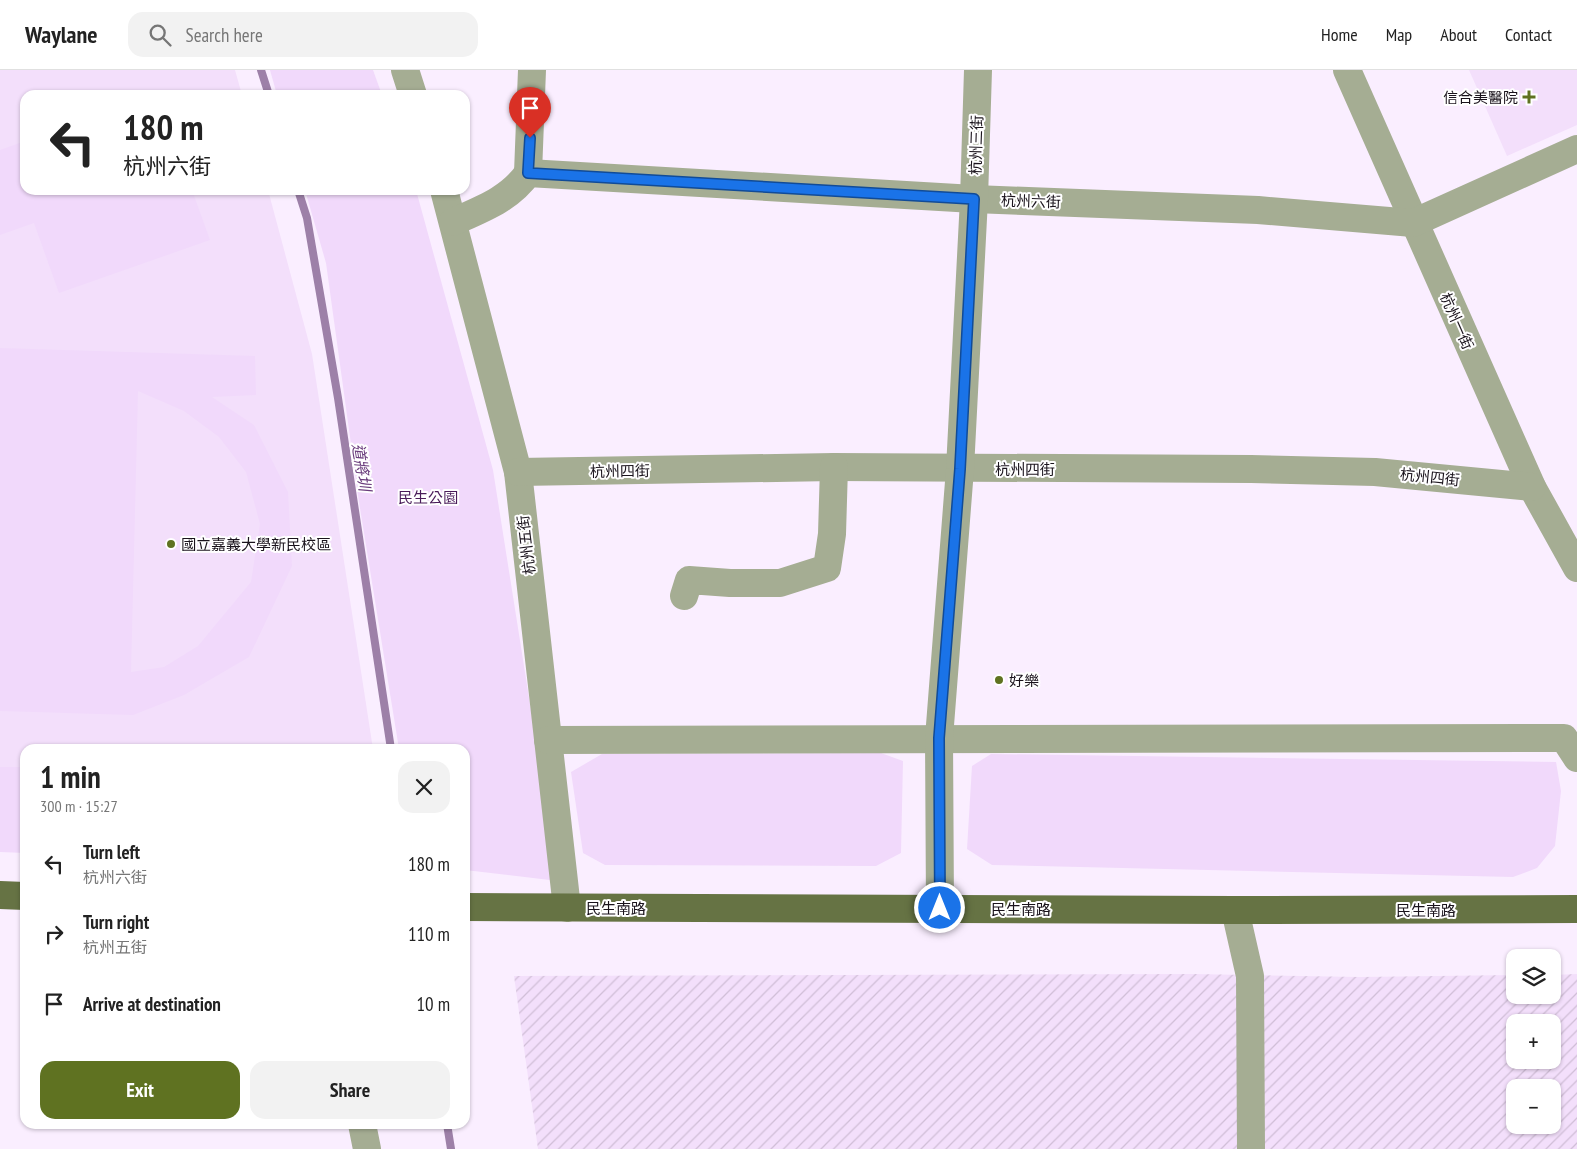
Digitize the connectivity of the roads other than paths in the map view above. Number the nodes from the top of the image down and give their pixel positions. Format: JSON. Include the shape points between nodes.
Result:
{"nodes":[{"id":1,"x":405,"y":70,"type":"edge"},
{"id":2,"x":532,"y":70,"type":"edge"},
{"id":3,"x":978,"y":70,"type":"edge"},
{"id":4,"x":1347,"y":70,"type":"edge"},
{"id":5,"x":411,"y":90,"type":"edge"},
{"id":6,"x":1577,"y":150,"type":"edge"},
{"id":7,"x":528,"y":173,"type":"junction"},
{"id":8,"x":445,"y":195,"type":"edge"},
{"id":9,"x":974,"y":199,"type":"junction"},
{"id":10,"x":453,"y":222,"type":"junction"},
{"id":11,"x":1413,"y":223,"type":"junction"},
{"id":12,"x":834,"y":468,"type":"junction"},
{"id":13,"x":960,"y":469,"type":"junction"},
{"id":14,"x":518,"y":472,"type":"junction"},
{"id":15,"x":1532,"y":487,"type":"junction"},
{"id":16,"x":1577,"y":568,"type":"edge"},
{"id":17,"x":684,"y":596,"type":"dead end"},
{"id":18,"x":939,"y":738,"type":"junction"},
{"id":19,"x":548,"y":740,"type":"junction"},
{"id":20,"x":1577,"y":758,"type":"edge"},
{"id":21,"x":0,"y":895,"type":"edge"},
{"id":22,"x":20,"y":896,"type":"edge"},
{"id":23,"x":470,"y":907,"type":"edge"},
{"id":24,"x":566,"y":908,"type":"junction"},
{"id":25,"x":940,"y":908,"type":"junction"},
{"id":26,"x":1577,"y":909,"type":"edge"},
{"id":27,"x":1234,"y":910,"type":"junction"},
{"id":28,"x":363,"y":1129,"type":"edge"},
{"id":29,"x":367,"y":1149,"type":"edge"},
{"id":30,"x":1251,"y":1149,"type":"edge"}],
"edges":[{"from":1,"to":5,"type":"street"},
{"from":2,"to":7,"type":"street"},
{"from":3,"to":9,"type":"street","name":"杭州三街"},
{"from":4,"to":11,"type":"street","name":"杭州一街"},
{"from":6,"to":11,"type":"street"},
{"from":7,"to":9,"type":"street","name":"杭州六街"},
{"from":7,"to":10,"type":"street","via":[[518,187],[496,203]]},
{"from":8,"to":10,"type":"street","name":"杭州五街"},
{"from":9,"to":11,"type":"street","name":"杭州六街","via":[[1258,210]]},
{"from":9,"to":13,"type":"street","name":"杭州三街"},
{"from":10,"to":14,"type":"street","name":"杭州五街"},
{"from":11,"to":15,"type":"street","name":"杭州一街"},
{"from":12,"to":13,"type":"street","name":"杭州四街"},
{"from":12,"to":14,"type":"street","name":"杭州四街"},
{"from":12,"to":17,"type":"street","via":[[832,534],[827,568],[780,583],[689,580]]},
{"from":13,"to":15,"type":"street","name":"杭州四街","via":[[1375,472]]},
{"from":13,"to":18,"type":"street","name":"杭州三街"},
{"from":14,"to":19,"type":"street","name":"杭州五街"},
{"from":15,"to":16,"type":"street","name":"杭州一街"},
{"from":18,"to":19,"type":"street"},
{"from":18,"to":20,"type":"street","via":[[1564,738]]},
{"from":18,"to":25,"type":"street","name":"杭州三街"},
{"from":19,"to":24,"type":"street","name":"杭州五街"},
{"from":21,"to":22,"type":"main road"},
{"from":23,"to":24,"type":"main road","name":"民生南路"},
{"from":24,"to":25,"type":"main road","name":"民生南路"},
{"from":25,"to":27,"type":"main road","name":"民生南路"},
{"from":26,"to":27,"type":"main road","name":"民生南路"},
{"from":27,"to":30,"type":"street","via":[[1250,976]]},
{"from":28,"to":29,"type":"street"}]}
